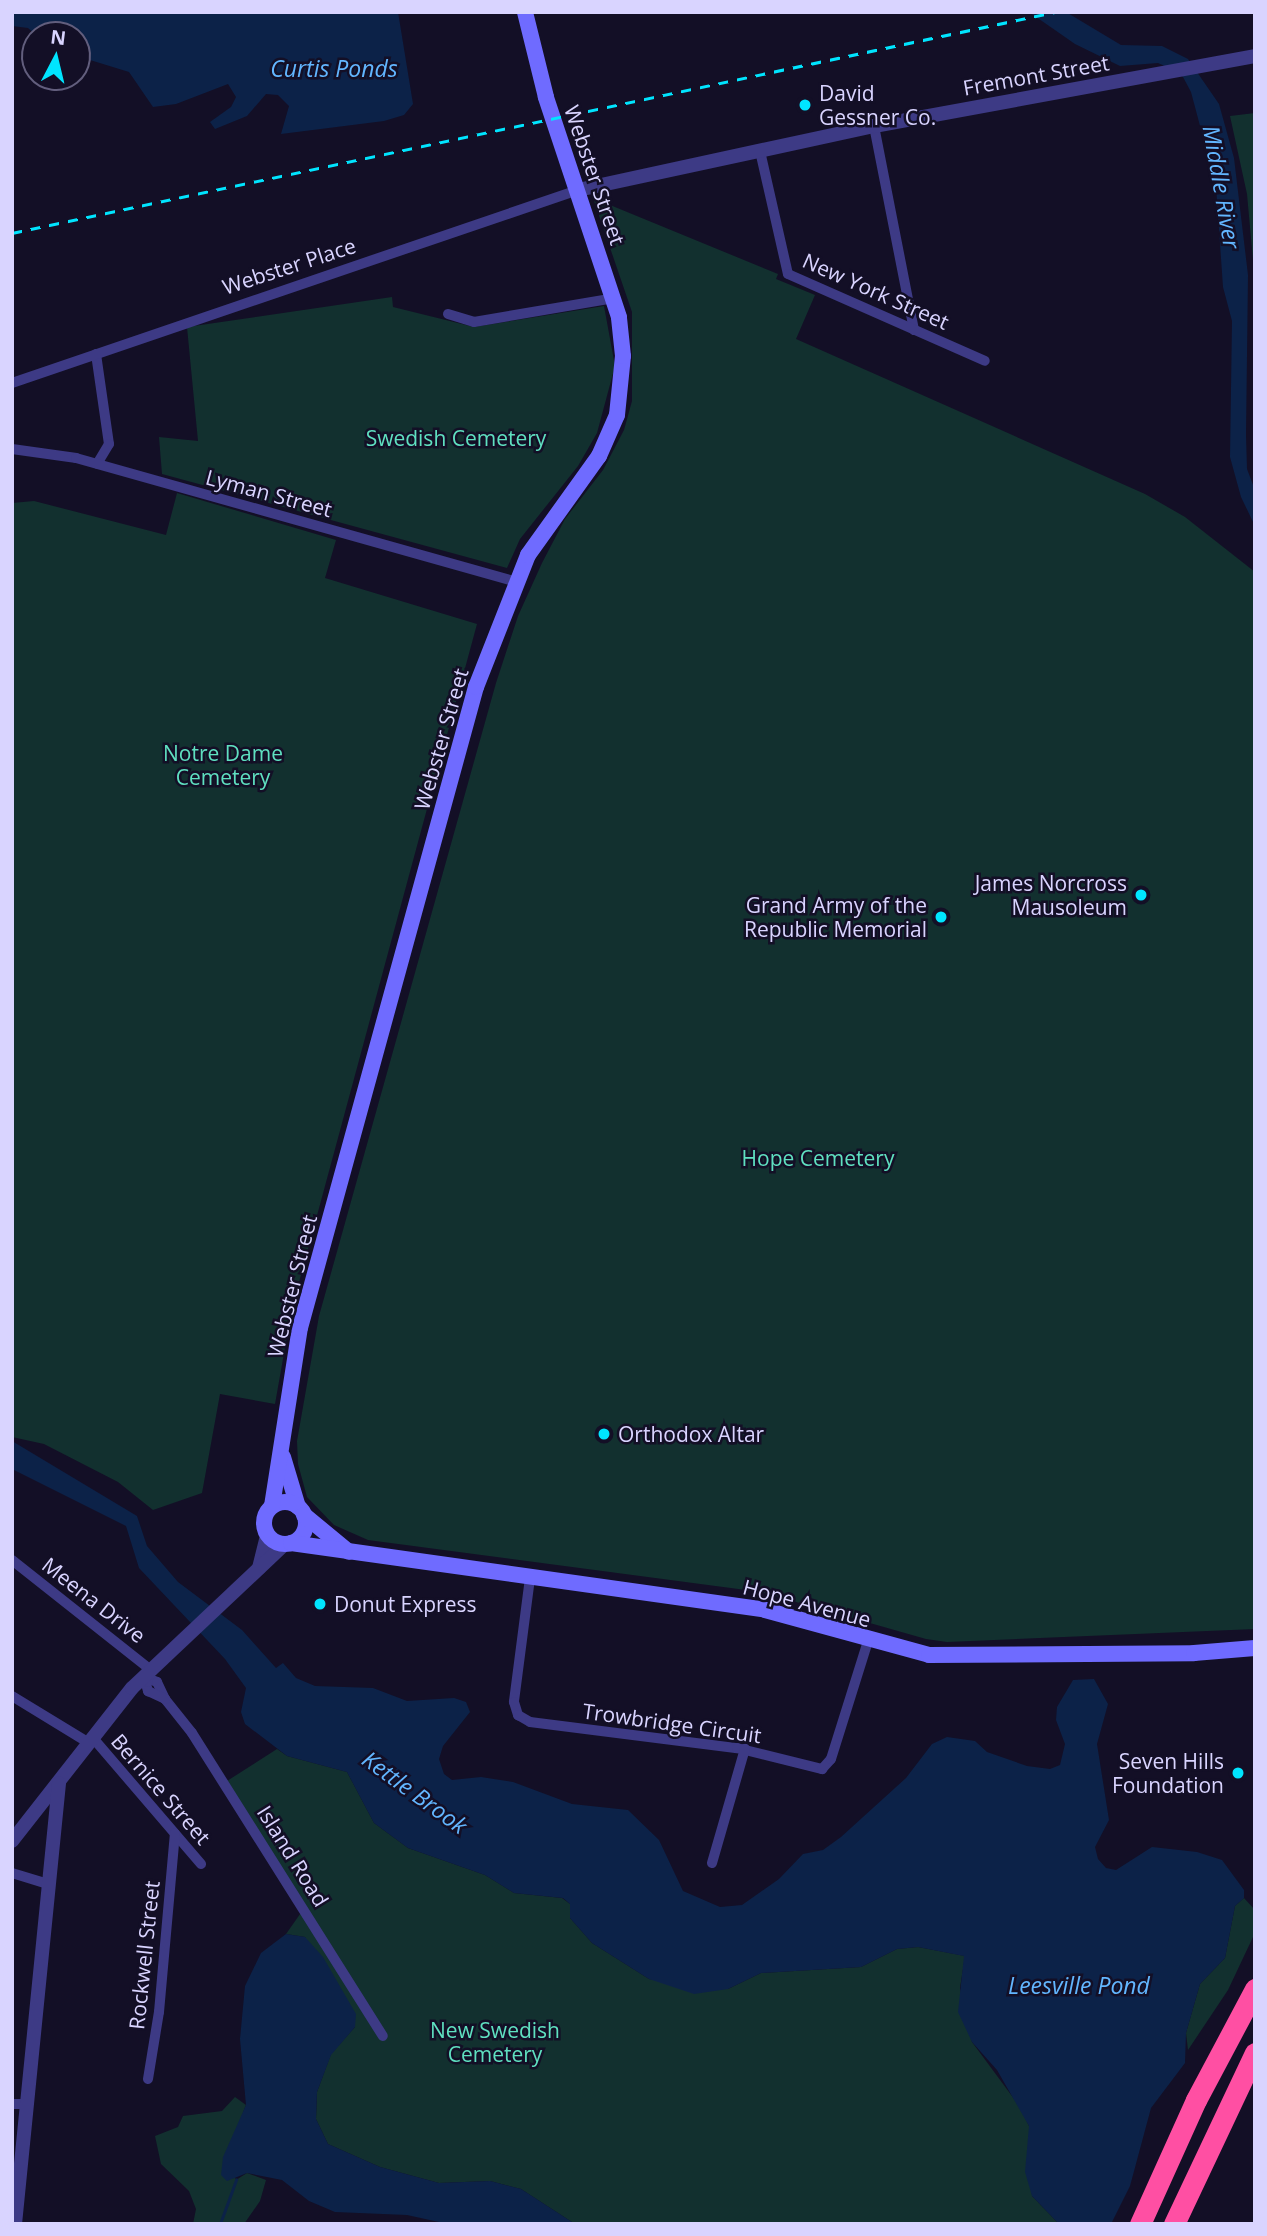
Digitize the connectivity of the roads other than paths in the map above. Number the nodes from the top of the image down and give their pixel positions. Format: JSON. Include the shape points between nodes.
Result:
{"nodes":[{"id":1,"x":524,"y":12,"type":"edge"},
{"id":2,"x":1255,"y":56,"type":"edge"},
{"id":3,"x":874,"y":126,"type":"junction"},
{"id":4,"x":760,"y":151,"type":"junction"},
{"id":5,"x":578,"y":190,"type":"junction"},
{"id":6,"x":614,"y":298,"type":"junction"},
{"id":7,"x":448,"y":314,"type":"dead end"},
{"id":8,"x":914,"y":330,"type":"junction"},
{"id":9,"x":96,"y":354,"type":"junction"},
{"id":10,"x":985,"y":361,"type":"dead end"},
{"id":11,"x":12,"y":383,"type":"edge"},
{"id":12,"x":12,"y":449,"type":"edge"},
{"id":13,"x":97,"y":464,"type":"junction"},
{"id":14,"x":516,"y":582,"type":"junction"},
{"id":15,"x":282,"y":1444,"type":"junction"},
{"id":16,"x":272,"y":1506,"type":"junction"},
{"id":17,"x":301,"y":1511,"type":"junction"},
{"id":18,"x":267,"y":1535,"type":"junction"},
{"id":19,"x":288,"y":1544,"type":"junction"},
{"id":20,"x":349,"y":1552,"type":"junction"},
{"id":21,"x":12,"y":1560,"type":"edge"},
{"id":22,"x":259,"y":1568,"type":"junction"},
{"id":23,"x":530,"y":1578,"type":"junction"},
{"id":24,"x":869,"y":1641,"type":"junction"},
{"id":25,"x":1255,"y":1647,"type":"edge"},
{"id":26,"x":148,"y":1674,"type":"junction"},
{"id":27,"x":12,"y":1696,"type":"edge"},
{"id":28,"x":91,"y":1741,"type":"junction"},
{"id":29,"x":745,"y":1749,"type":"junction"},
{"id":30,"x":59,"y":1783,"type":"junction"},
{"id":31,"x":175,"y":1835,"type":"junction"},
{"id":32,"x":12,"y":1841,"type":"edge"},
{"id":33,"x":712,"y":1863,"type":"dead end"},
{"id":34,"x":201,"y":1864,"type":"dead end"},
{"id":35,"x":12,"y":1873,"type":"edge"},
{"id":36,"x":48,"y":1884,"type":"junction"},
{"id":37,"x":1255,"y":1989,"type":"edge"},
{"id":38,"x":383,"y":2036,"type":"dead end"},
{"id":39,"x":1255,"y":2053,"type":"edge"},
{"id":40,"x":148,"y":2078,"type":"dead end"},
{"id":41,"x":19,"y":2104,"type":"edge"},
{"id":42,"x":15,"y":2224,"type":"edge"},
{"id":43,"x":1140,"y":2224,"type":"edge"},
{"id":44,"x":1174,"y":2224,"type":"edge"}],
"edges":[{"from":1,"to":5,"type":"main road","name":"Webster Street"},
{"from":2,"to":3,"type":"street","name":"Fremont Street"},
{"from":3,"to":4,"type":"street","name":"Fremont Street"},
{"from":3,"to":8,"type":"street"},
{"from":4,"to":5,"type":"street","name":"Fremont Street"},
{"from":4,"to":8,"type":"street","name":"New York Street","via":[[788,274]]},
{"from":5,"to":6,"type":"main road","name":"Webster Street"},
{"from":5,"to":9,"type":"street","name":"Webster Place"},
{"from":6,"to":7,"type":"street","via":[[474,322]]},
{"from":6,"to":14,"type":"main road","name":"Webster Street","via":[[623,356],[612,429],[599,456],[538,537]]},
{"from":8,"to":10,"type":"street","name":"New York Street"},
{"from":9,"to":11,"type":"street","name":"Webster Place"},
{"from":9,"to":13,"type":"street","via":[[109,444]]},
{"from":12,"to":13,"type":"street","name":"Lyman Street"},
{"from":13,"to":14,"type":"street","name":"Lyman Street"},
{"from":14,"to":15,"type":"main road","name":"Webster Street","via":[[476,687],[320,1251],[300,1328]]},
{"from":15,"to":16,"type":"main road","name":"Webster Street"},
{"from":15,"to":17,"type":"main road"},
{"from":16,"to":17,"type":"main road","via":[[282,1502]]},
{"from":16,"to":18,"type":"main road","via":[[264,1520]]},
{"from":17,"to":19,"type":"main road","via":[[304,1532]]},
{"from":17,"to":20,"type":"main road"},
{"from":18,"to":19,"type":"main road"},
{"from":18,"to":22,"type":"street"},
{"from":19,"to":20,"type":"main road","name":"Hope Avenue"},
{"from":19,"to":22,"type":"street"},
{"from":20,"to":23,"type":"main road","name":"Hope Avenue"},
{"from":21,"to":26,"type":"street","name":"Meena Drive"},
{"from":22,"to":26,"type":"street","via":[[227,1604]]},
{"from":23,"to":24,"type":"main road","name":"Hope Avenue","via":[[765,1610]]},
{"from":23,"to":29,"type":"street","name":"Trowbridge Circuit","via":[[514,1702],[523,1720]]},
{"from":24,"to":25,"type":"main road","name":"Hope Avenue","via":[[951,1657]]},
{"from":24,"to":29,"type":"street","name":"Trowbridge Circuit","via":[[826,1767],[807,1768]]},
{"from":26,"to":28,"type":"street"},
{"from":26,"to":38,"type":"street","name":"Island Road","via":[[148,1691],[165,1699],[192,1733]]},
{"from":27,"to":28,"type":"street","name":"Bernice Street"},
{"from":28,"to":30,"type":"street"},
{"from":28,"to":31,"type":"street","name":"Bernice Street"},
{"from":29,"to":33,"type":"street"},
{"from":30,"to":32,"type":"street"},
{"from":30,"to":36,"type":"street"},
{"from":31,"to":34,"type":"street","name":"Bernice Street"},
{"from":31,"to":40,"type":"street","name":"Rockwell Street","via":[[159,2012]]},
{"from":35,"to":36,"type":"street"},
{"from":36,"to":41,"type":"street"},
{"from":37,"to":43,"type":"highway","via":[[1188,2117]]},
{"from":39,"to":44,"type":"highway"},
{"from":41,"to":42,"type":"street"}]}
